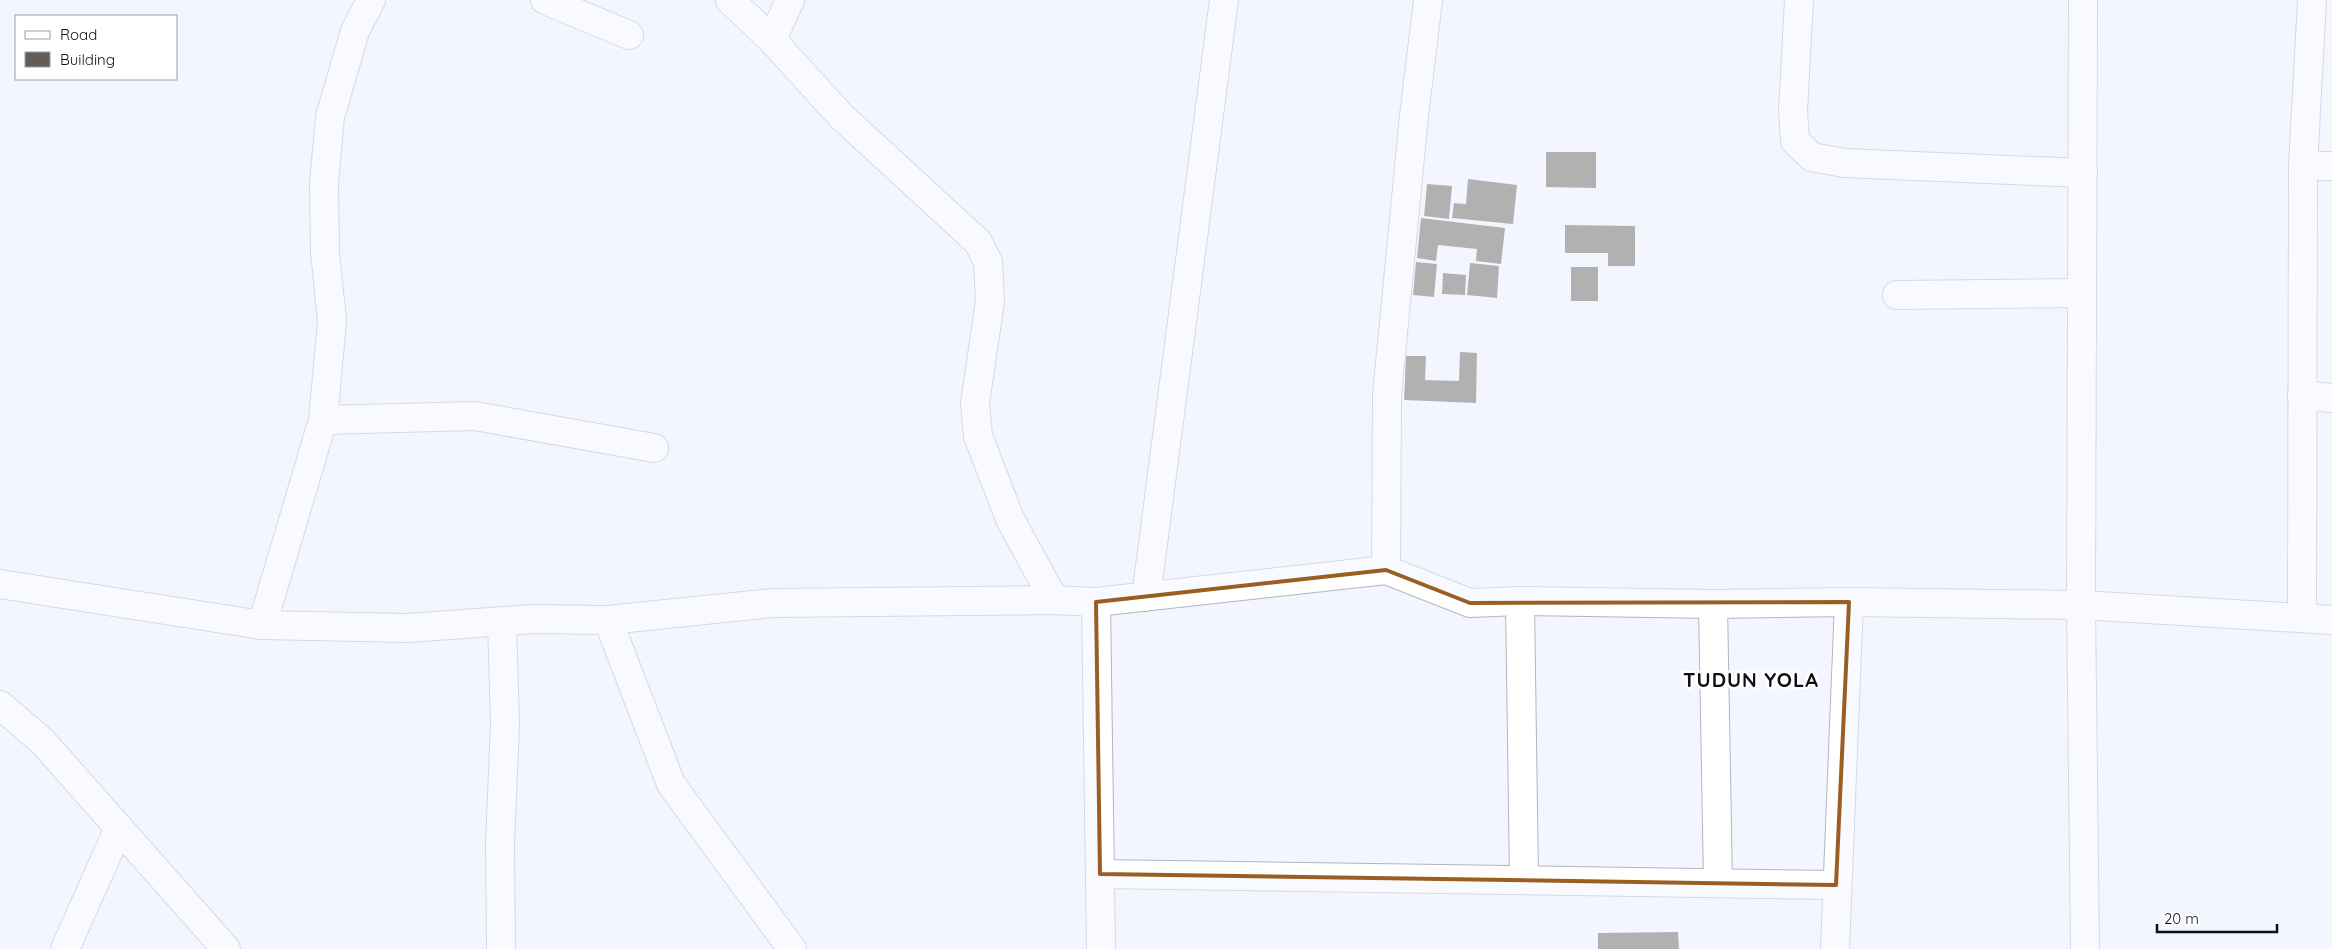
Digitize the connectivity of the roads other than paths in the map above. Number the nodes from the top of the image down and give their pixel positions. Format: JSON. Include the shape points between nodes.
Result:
{"nodes":[{"id":1,"x":371,"y":0,"type":"edge"},
{"id":2,"x":545,"y":0,"type":"edge"},
{"id":3,"x":730,"y":0,"type":"edge"},
{"id":4,"x":790,"y":0,"type":"edge"},
{"id":5,"x":1224,"y":0,"type":"edge"},
{"id":6,"x":1428,"y":0,"type":"edge"},
{"id":7,"x":1799,"y":0,"type":"edge"},
{"id":8,"x":2083,"y":0,"type":"edge"},
{"id":9,"x":2312,"y":0,"type":"edge"},
{"id":10,"x":629,"y":35,"type":"dead end"},
{"id":11,"x":772,"y":40,"type":"junction"},
{"id":12,"x":2303,"y":166,"type":"junction"},
{"id":13,"x":2332,"y":166,"type":"edge"},
{"id":14,"x":2083,"y":173,"type":"junction"},
{"id":15,"x":2082,"y":293,"type":"junction"},
{"id":16,"x":1898,"y":295,"type":"dead end"},
{"id":17,"x":2302,"y":395,"type":"junction"},
{"id":18,"x":2332,"y":398,"type":"edge"},
{"id":19,"x":323,"y":420,"type":"junction"},
{"id":20,"x":654,"y":448,"type":"dead end"},
{"id":21,"x":1386,"y":570,"type":"junction"},
{"id":22,"x":0,"y":584,"type":"edge"},
{"id":23,"x":1146,"y":597,"type":"junction"},
{"id":24,"x":1054,"y":600,"type":"junction"},
{"id":25,"x":1520,"y":601,"type":"junction"},
{"id":26,"x":1096,"y":602,"type":"junction"},
{"id":27,"x":1850,"y":602,"type":"junction"},
{"id":28,"x":1712,"y":604,"type":"junction"},
{"id":29,"x":2081,"y":605,"type":"junction"},
{"id":30,"x":2302,"y":618,"type":"junction"},
{"id":31,"x":608,"y":620,"type":"junction"},
{"id":32,"x":2332,"y":620,"type":"edge"},
{"id":33,"x":502,"y":622,"type":"junction"},
{"id":34,"x":262,"y":624,"type":"junction"},
{"id":35,"x":0,"y":705,"type":"edge"},
{"id":36,"x":119,"y":828,"type":"junction"},
{"id":37,"x":1100,"y":874,"type":"junction"},
{"id":38,"x":1524,"y":880,"type":"junction"},
{"id":39,"x":1718,"y":883,"type":"junction"},
{"id":40,"x":1836,"y":885,"type":"junction"},
{"id":41,"x":65,"y":949,"type":"edge"},
{"id":42,"x":226,"y":949,"type":"edge"},
{"id":43,"x":501,"y":949,"type":"edge"},
{"id":44,"x":792,"y":949,"type":"edge"},
{"id":45,"x":1101,"y":949,"type":"edge"},
{"id":46,"x":1835,"y":949,"type":"edge"},
{"id":47,"x":2085,"y":949,"type":"edge"}],
"edges":[{"from":1,"to":19,"type":"street","via":[[355,31],[330,117],[324,184],[325,252],[332,321]]},
{"from":2,"to":10,"type":"street"},
{"from":3,"to":11,"type":"street"},
{"from":4,"to":11,"type":"street"},
{"from":5,"to":23,"type":"street"},
{"from":6,"to":21,"type":"street","via":[[1387,395]]},
{"from":7,"to":14,"type":"street","via":[[1793,111],[1795,140],[1812,157],[1844,162]]},
{"from":8,"to":14,"type":"street"},
{"from":9,"to":12,"type":"street"},
{"from":11,"to":24,"type":"street","via":[[841,116],[978,242],[988,262],[990,301],[975,402],[978,436],[1010,519]]},
{"from":12,"to":13,"type":"street"},
{"from":12,"to":17,"type":"street"},
{"from":14,"to":15,"type":"street"},
{"from":15,"to":16,"type":"street"},
{"from":15,"to":29,"type":"street"},
{"from":17,"to":18,"type":"street"},
{"from":17,"to":30,"type":"street"},
{"from":19,"to":20,"type":"street","via":[[475,416]]},
{"from":19,"to":34,"type":"street"},
{"from":21,"to":23,"type":"street"},
{"from":21,"to":25,"type":"street","via":[[1470,603]]},
{"from":22,"to":34,"type":"street"},
{"from":23,"to":26,"type":"street"},
{"from":24,"to":26,"type":"street"},
{"from":24,"to":31,"type":"street","via":[[772,603]]},
{"from":25,"to":28,"type":"street"},
{"from":25,"to":38,"type":"street"},
{"from":26,"to":37,"type":"street"},
{"from":27,"to":28,"type":"street"},
{"from":27,"to":29,"type":"street"},
{"from":27,"to":40,"type":"street"},
{"from":28,"to":39,"type":"street"},
{"from":29,"to":30,"type":"street"},
{"from":29,"to":47,"type":"street"},
{"from":30,"to":32,"type":"street"},
{"from":31,"to":33,"type":"street"},
{"from":31,"to":44,"type":"street","via":[[671,784]]},
{"from":33,"to":34,"type":"street","via":[[408,628]]},
{"from":33,"to":43,"type":"street","via":[[505,724],[500,843]]},
{"from":35,"to":36,"type":"street","via":[[42,741]]},
{"from":36,"to":41,"type":"street"},
{"from":36,"to":42,"type":"street"},
{"from":37,"to":38,"type":"street"},
{"from":37,"to":45,"type":"street"},
{"from":38,"to":39,"type":"street"},
{"from":39,"to":40,"type":"street"},
{"from":40,"to":46,"type":"street"}]}
